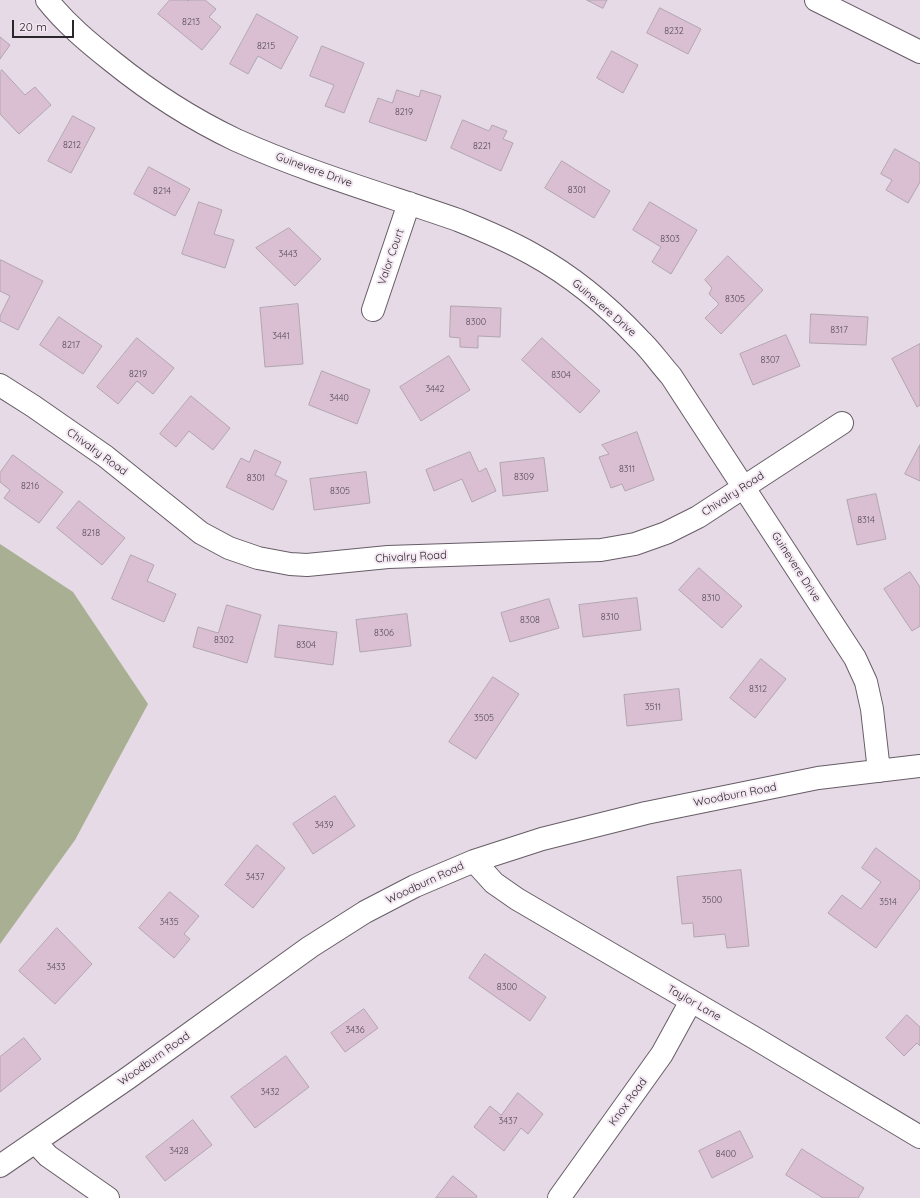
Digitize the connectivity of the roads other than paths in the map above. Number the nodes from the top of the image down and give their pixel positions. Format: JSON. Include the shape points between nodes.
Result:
{"nodes":[{"id":1,"x":47,"y":0,"type":"edge"},
{"id":2,"x":816,"y":0,"type":"edge"},
{"id":3,"x":920,"y":52,"type":"edge"},
{"id":4,"x":409,"y":203,"type":"junction"},
{"id":5,"x":373,"y":310,"type":"dead end"},
{"id":6,"x":0,"y":385,"type":"edge"},
{"id":7,"x":842,"y":423,"type":"dead end"},
{"id":8,"x":744,"y":487,"type":"junction"},
{"id":9,"x":920,"y":766,"type":"edge"},
{"id":10,"x":879,"y":770,"type":"junction"},
{"id":11,"x":474,"y":861,"type":"junction"},
{"id":12,"x":691,"y":1001,"type":"junction"},
{"id":13,"x":920,"y":1137,"type":"edge"},
{"id":14,"x":35,"y":1142,"type":"junction"},
{"id":15,"x":0,"y":1166,"type":"edge"},
{"id":16,"x":108,"y":1198,"type":"edge"},
{"id":17,"x":559,"y":1198,"type":"edge"}],
"edges":[{"from":1,"to":4,"type":"street","name":"Guinevere Drive","via":[[86,41],[131,77],[181,110],[234,139],[290,163]]},
{"from":2,"to":3,"type":"street"},
{"from":4,"to":5,"type":"street","name":"Valor Court"},
{"from":4,"to":8,"type":"street","name":"Guinevere Drive","via":[[485,231],[532,254],[574,281],[608,309],[640,340],[671,376]]},
{"from":6,"to":8,"type":"street","name":"Chivalry Road","via":[[105,456],[201,533],[229,548],[258,558],[290,564],[307,565],[388,557],[601,550],[635,544],[666,533]]},
{"from":7,"to":8,"type":"street","name":"Chivalry Road"},
{"from":8,"to":10,"type":"street","name":"Guinevere Drive","via":[[855,658],[866,682],[872,709]]},
{"from":9,"to":10,"type":"street","name":"Woodburn Road"},
{"from":10,"to":11,"type":"street","name":"Woodburn Road","via":[[818,778],[646,813],[542,839]]},
{"from":11,"to":12,"type":"street","name":"Taylor Lane","via":[[494,883],[517,899]]},
{"from":11,"to":14,"type":"street","name":"Woodburn Road","via":[[415,886],[365,912],[310,947]]},
{"from":12,"to":13,"type":"street","name":"Taylor Lane"},
{"from":12,"to":17,"type":"street","name":"Knox Road","via":[[662,1054]]},
{"from":14,"to":15,"type":"street","name":"Woodburn Road"},
{"from":14,"to":16,"type":"street","via":[[48,1156]]}]}
